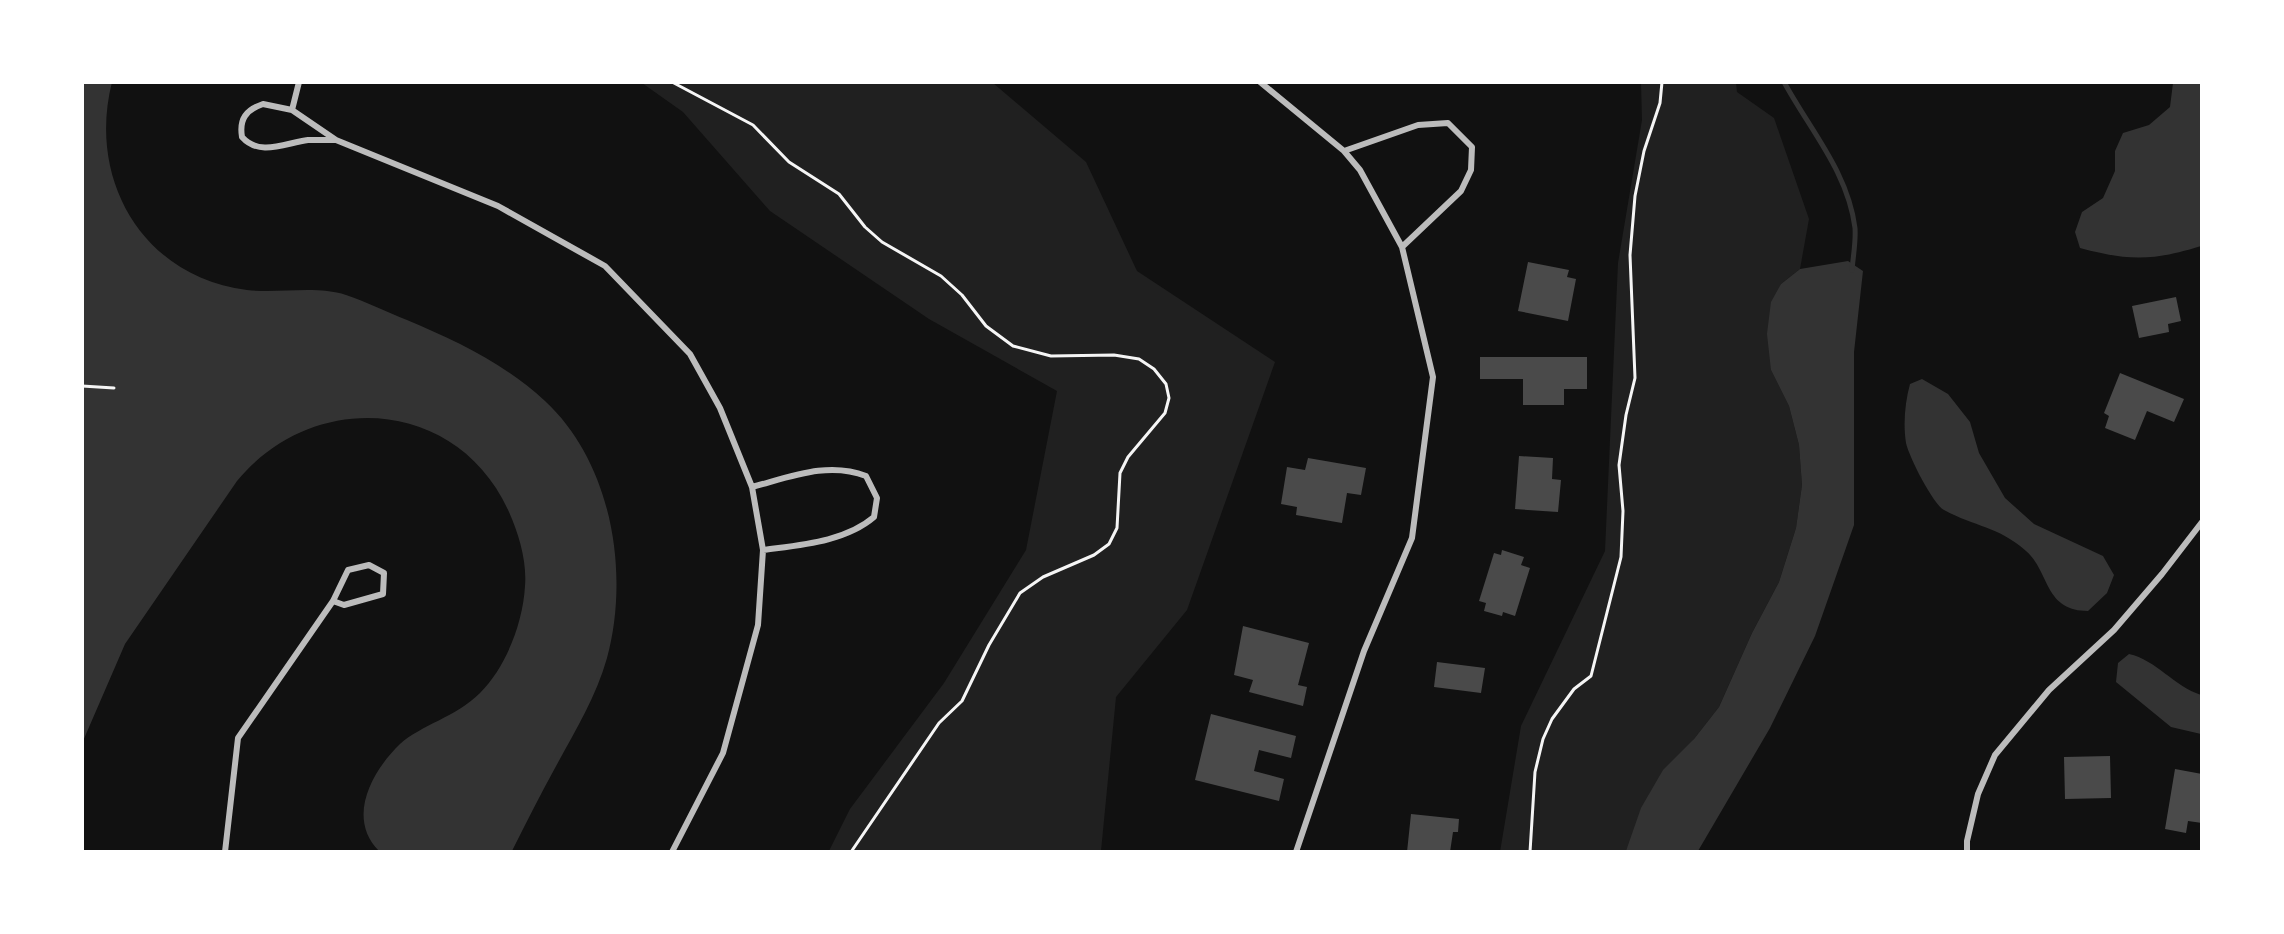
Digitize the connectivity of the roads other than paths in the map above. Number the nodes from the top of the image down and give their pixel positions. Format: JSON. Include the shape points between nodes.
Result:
{"nodes":[{"id":1,"x":299,"y":82,"type":"edge"},
{"id":2,"x":1260,"y":82,"type":"edge"},
{"id":3,"x":292,"y":110,"type":"junction"},
{"id":4,"x":336,"y":140,"type":"junction"},
{"id":5,"x":1344,"y":151,"type":"junction"},
{"id":6,"x":1402,"y":247,"type":"junction"},
{"id":7,"x":752,"y":487,"type":"junction"},
{"id":8,"x":2202,"y":522,"type":"edge"},
{"id":9,"x":763,"y":550,"type":"junction"},
{"id":10,"x":333,"y":602,"type":"junction"},
{"id":11,"x":225,"y":852,"type":"edge"},
{"id":12,"x":672,"y":852,"type":"edge"},
{"id":13,"x":1296,"y":852,"type":"edge"},
{"id":14,"x":1967,"y":852,"type":"edge"}],
"edges":[{"from":1,"to":3,"type":"street"},
{"from":2,"to":5,"type":"street"},
{"from":3,"to":4,"type":"street"},
{"from":3,"to":4,"type":"street","via":[[263,104],[254,107],[242,120],[242,137],[248,145],[259,148]]},
{"from":4,"to":7,"type":"street","via":[[498,206],[605,266],[690,354],[720,408]]},
{"from":5,"to":6,"type":"street","via":[[1360,170]]},
{"from":5,"to":6,"type":"street","via":[[1418,125],[1448,123],[1472,147],[1471,170],[1461,191]]},
{"from":6,"to":13,"type":"street","via":[[1433,377],[1412,538],[1364,651]]},
{"from":7,"to":9,"type":"street"},
{"from":7,"to":9,"type":"street","via":[[837,468],[866,476],[877,498],[874,517],[863,527]]},
{"from":8,"to":14,"type":"street","via":[[2114,630],[2049,690],[1995,755],[1978,794]]},
{"from":9,"to":12,"type":"street","via":[[758,625],[723,753]]},
{"from":10,"to":10,"type":"street","via":[[344,605],[383,594],[384,573],[369,565],[348,570]]},
{"from":10,"to":11,"type":"street","via":[[238,738]]}]}
